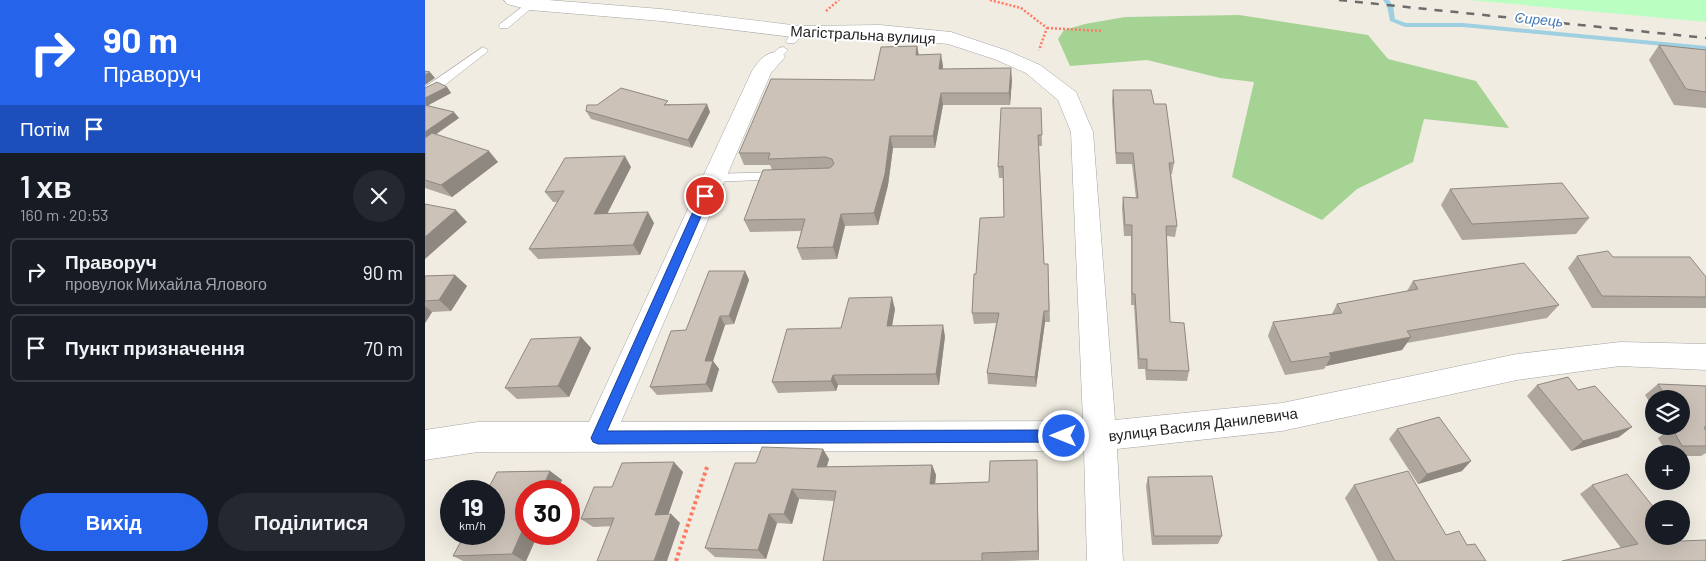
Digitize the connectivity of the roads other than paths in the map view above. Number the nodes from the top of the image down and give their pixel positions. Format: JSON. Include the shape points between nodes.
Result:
{"nodes":[{"id":1,"x":522,"y":2,"type":"edge"},
{"id":2,"x":504,"y":26,"type":"dead end"},
{"id":3,"x":787,"y":45,"type":"junction"},
{"id":4,"x":483,"y":50,"type":"dead end"},
{"id":5,"x":425,"y":92,"type":"edge"},
{"id":6,"x":790,"y":176,"type":"edge"},
{"id":7,"x":712,"y":178,"type":"junction"},
{"id":8,"x":1706,"y":357,"type":"edge"},
{"id":9,"x":1100,"y":436,"type":"junction"},
{"id":10,"x":598,"y":438,"type":"junction"},
{"id":11,"x":425,"y":445,"type":"edge"},
{"id":12,"x":1105,"y":561,"type":"edge"}],
"edges":[{"from":1,"to":2,"type":"lane"},
{"from":1,"to":3,"type":"street","name":"Магістральна вулиця","via":[[652,14]]},
{"from":3,"to":7,"type":"street","via":[[762,71]]},
{"from":3,"to":9,"type":"street","name":"Магістральна вулиця","via":[[880,32],[951,38],[1033,69],[1069,97],[1082,132]]},
{"from":4,"to":5,"type":"lane"},
{"from":6,"to":7,"type":"lane"},
{"from":7,"to":10,"type":"street"},
{"from":8,"to":9,"type":"street","name":"вулиця Василя Данилевича","via":[[1620,354],[1517,367],[1283,417]]},
{"from":9,"to":10,"type":"street","name":"вулиця Василя Данилевича"},
{"from":9,"to":12,"type":"street","name":"Магістральна вулиця"},
{"from":10,"to":11,"type":"street","name":"вулиця Василя Данилевича","via":[[477,437]]}]}
